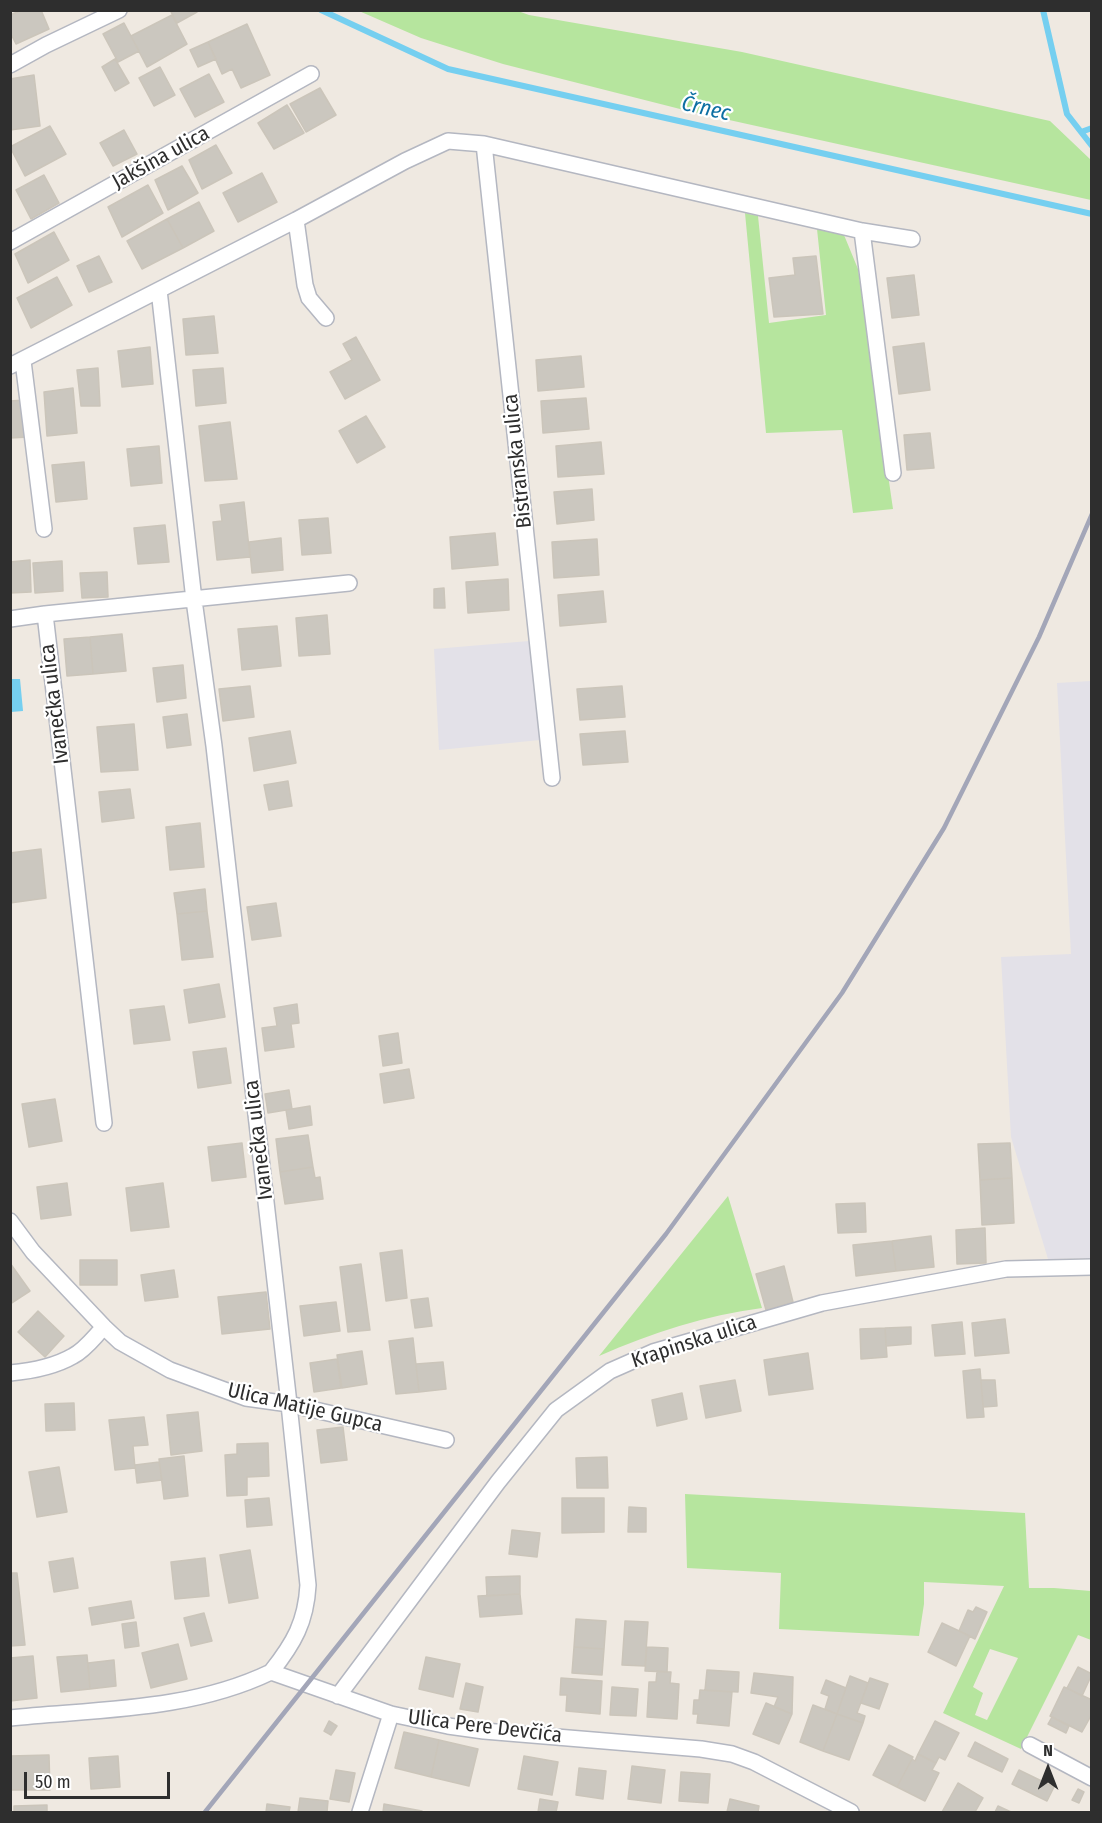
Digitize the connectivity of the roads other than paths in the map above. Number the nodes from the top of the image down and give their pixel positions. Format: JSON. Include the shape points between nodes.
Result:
{"nodes":[{"id":1,"x":119,"y":10,"type":"edge"},
{"id":2,"x":10,"y":65,"type":"edge"},
{"id":3,"x":311,"y":74,"type":"dead end"},
{"id":4,"x":484,"y":144,"type":"junction"},
{"id":5,"x":296,"y":220,"type":"junction"},
{"id":6,"x":862,"y":231,"type":"junction"},
{"id":7,"x":912,"y":240,"type":"dead end"},
{"id":8,"x":10,"y":242,"type":"edge"},
{"id":9,"x":159,"y":290,"type":"junction"},
{"id":10,"x":326,"y":318,"type":"dead end"},
{"id":11,"x":15,"y":365,"type":"edge"},
{"id":12,"x":893,"y":473,"type":"dead end"},
{"id":13,"x":44,"y":529,"type":"dead end"},
{"id":14,"x":349,"y":583,"type":"dead end"},
{"id":15,"x":194,"y":600,"type":"junction"},
{"id":16,"x":45,"y":614,"type":"junction"},
{"id":17,"x":10,"y":619,"type":"edge"},
{"id":18,"x":552,"y":778,"type":"dead end"},
{"id":19,"x":104,"y":1123,"type":"dead end"},
{"id":20,"x":10,"y":1221,"type":"edge"},
{"id":21,"x":1092,"y":1267,"type":"edge"},
{"id":22,"x":104,"y":1327,"type":"junction"},
{"id":23,"x":10,"y":1372,"type":"edge"},
{"id":24,"x":289,"y":1404,"type":"junction"},
{"id":25,"x":446,"y":1440,"type":"dead end"},
{"id":26,"x":271,"y":1672,"type":"junction"},
{"id":27,"x":338,"y":1696,"type":"junction"},
{"id":28,"x":391,"y":1714,"type":"junction"},
{"id":29,"x":10,"y":1718,"type":"edge"},
{"id":30,"x":1030,"y":1745,"type":"dead end"},
{"id":31,"x":1092,"y":1778,"type":"edge"},
{"id":32,"x":360,"y":1812,"type":"edge"},
{"id":33,"x":851,"y":1812,"type":"edge"}],
"edges":[{"from":1,"to":2,"type":"street"},
{"from":3,"to":8,"type":"street","name":"Jakšina ulica"},
{"from":4,"to":5,"type":"street","via":[[448,141]]},
{"from":4,"to":6,"type":"street"},
{"from":4,"to":18,"type":"street","name":"Bistranska ulica"},
{"from":5,"to":9,"type":"street"},
{"from":5,"to":10,"type":"street","via":[[305,285],[309,298]]},
{"from":6,"to":7,"type":"street"},
{"from":6,"to":12,"type":"street"},
{"from":9,"to":11,"type":"street"},
{"from":9,"to":15,"type":"street","name":"Ivanečka ulica"},
{"from":11,"to":13,"type":"street"},
{"from":14,"to":15,"type":"street","name":"Ivanečka ulica"},
{"from":15,"to":16,"type":"street","name":"Ivanečka ulica"},
{"from":15,"to":24,"type":"street","name":"Ivanečka ulica"},
{"from":16,"to":17,"type":"street"},
{"from":16,"to":19,"type":"street","name":"Ivanečka ulica"},
{"from":20,"to":22,"type":"street","name":"Ulica Matije Gupca","via":[[33,1252]]},
{"from":21,"to":27,"type":"street","name":"Krapinska ulica","via":[[1006,1269],[822,1303],[653,1352],[610,1371],[556,1410]]},
{"from":22,"to":23,"type":"street","via":[[74,1356],[37,1371]]},
{"from":22,"to":24,"type":"street","name":"Ulica Matije Gupca","via":[[120,1342],[170,1370],[246,1398]]},
{"from":24,"to":25,"type":"street","name":"Ulica Matije Gupca"},
{"from":24,"to":26,"type":"street","name":"Ivanečka ulica","via":[[307,1605],[299,1630]]},
{"from":26,"to":27,"type":"street","name":"Ulica Pere Devčića"},
{"from":26,"to":29,"type":"street","via":[[213,1694],[159,1705]]},
{"from":27,"to":28,"type":"street","name":"Ulica Pere Devčića"},
{"from":28,"to":32,"type":"street"},
{"from":28,"to":33,"type":"street","name":"Ulica Pere Devčića","via":[[484,1731],[732,1754]]},
{"from":30,"to":31,"type":"street"}]}
